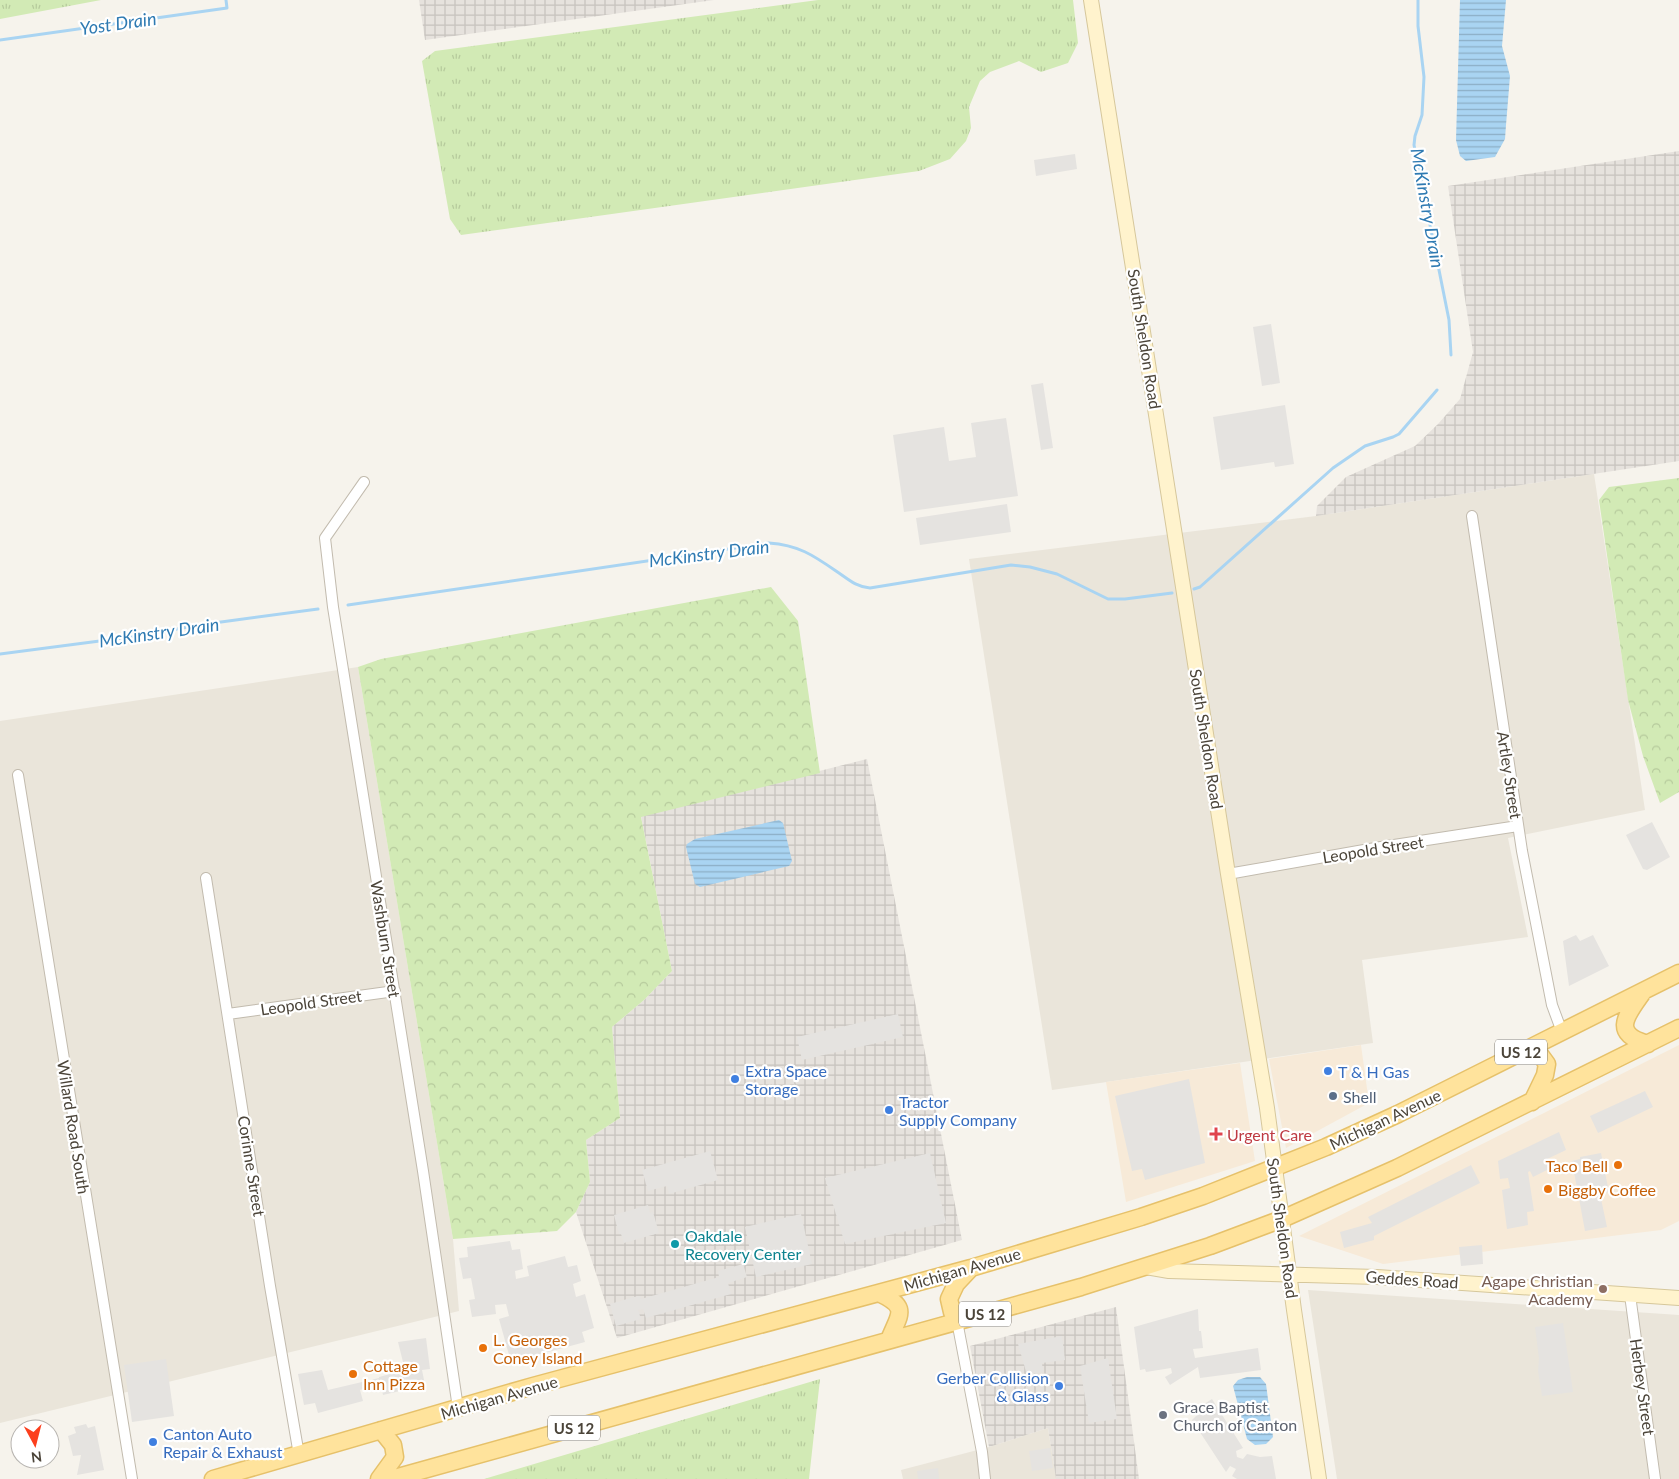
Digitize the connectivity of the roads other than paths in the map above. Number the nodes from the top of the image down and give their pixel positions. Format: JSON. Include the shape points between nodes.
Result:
{"nodes":[{"id":1,"x":1091,"y":0,"type":"edge"},
{"id":2,"x":364,"y":482,"type":"dead end"},
{"id":3,"x":1472,"y":516,"type":"dead end"},
{"id":4,"x":18,"y":775,"type":"dead end"},
{"id":5,"x":1518,"y":826,"type":"junction"},
{"id":6,"x":1228,"y":874,"type":"junction"},
{"id":7,"x":206,"y":878,"type":"dead end"},
{"id":8,"x":1679,"y":973,"type":"edge"},
{"id":9,"x":1644,"y":990,"type":"junction"},
{"id":10,"x":395,"y":991,"type":"junction"},
{"id":11,"x":228,"y":1014,"type":"junction"},
{"id":12,"x":1679,"y":1028,"type":"edge"},
{"id":13,"x":1562,"y":1032,"type":"junction"},
{"id":14,"x":1648,"y":1044,"type":"junction"},
{"id":15,"x":1527,"y":1049,"type":"junction"},
{"id":16,"x":1532,"y":1102,"type":"junction"},
{"id":17,"x":1275,"y":1168,"type":"junction"},
{"id":18,"x":1282,"y":1219,"type":"junction"},
{"id":19,"x":1146,"y":1267,"type":"junction"},
{"id":20,"x":971,"y":1268,"type":"junction"},
{"id":21,"x":1290,"y":1273,"type":"junction"},
{"id":22,"x":879,"y":1293,"type":"junction"},
{"id":23,"x":1630,"y":1295,"type":"junction"},
{"id":24,"x":1679,"y":1298,"type":"edge"},
{"id":25,"x":957,"y":1322,"type":"junction"},
{"id":26,"x":889,"y":1340,"type":"junction"},
{"id":27,"x":458,"y":1408,"type":"junction"},
{"id":28,"x":381,"y":1430,"type":"junction"},
{"id":29,"x":299,"y":1455,"type":"junction"},
{"id":30,"x":132,"y":1479,"type":"edge"},
{"id":31,"x":213,"y":1479,"type":"edge"},
{"id":32,"x":379,"y":1479,"type":"edge"},
{"id":33,"x":391,"y":1479,"type":"edge"},
{"id":34,"x":985,"y":1479,"type":"edge"},
{"id":35,"x":1319,"y":1479,"type":"edge"},
{"id":36,"x":1655,"y":1479,"type":"edge"}],
"edges":[{"from":1,"to":6,"type":"street","name":"South Sheldon Road"},
{"from":2,"to":10,"type":"street","name":"Washburn Street","via":[[325,538],[333,607]]},
{"from":3,"to":5,"type":"street","name":"Artley Street"},
{"from":4,"to":30,"type":"street","name":"Willard Road South"},
{"from":5,"to":6,"type":"street","name":"Leopold Street"},
{"from":5,"to":13,"type":"street","name":"Artley Street","via":[[1552,1005]]},
{"from":6,"to":17,"type":"street","name":"South Sheldon Road"},
{"from":7,"to":11,"type":"street","name":"Corinne Street"},
{"from":8,"to":9,"type":"main road","name":"Michigan Avenue","number":"US 12"},
{"from":9,"to":13,"type":"main road","name":"Michigan Avenue","number":"US 12"},
{"from":9,"to":14,"type":"main road","via":[[1624,1024],[1630,1038]]},
{"from":10,"to":11,"type":"street","name":"Leopold Street"},
{"from":10,"to":27,"type":"street","name":"Washburn Street"},
{"from":11,"to":29,"type":"street","name":"Corinne Street"},
{"from":12,"to":14,"type":"main road","number":"US 12"},
{"from":13,"to":15,"type":"main road","name":"Michigan Avenue","number":"US 12"},
{"from":14,"to":16,"type":"main road","number":"US 12"},
{"from":15,"to":16,"type":"main road","via":[[1539,1053],[1547,1064],[1546,1075]]},
{"from":15,"to":17,"type":"main road","name":"Michigan Avenue","number":"US 12","via":[[1398,1114]]},
{"from":16,"to":18,"type":"main road","number":"US 12"},
{"from":17,"to":18,"type":"street","name":"South Sheldon Road"},
{"from":17,"to":20,"type":"main road","name":"Michigan Avenue","number":"US 12","via":[[1141,1217]]},
{"from":18,"to":19,"type":"main road","number":"US 12"},
{"from":18,"to":21,"type":"street","name":"South Sheldon Road"},
{"from":19,"to":21,"type":"street","name":"Geddes Road","via":[[1169,1271]]},
{"from":19,"to":25,"type":"main road","number":"US 12"},
{"from":20,"to":22,"type":"main road","name":"Michigan Avenue","number":"US 12"},
{"from":20,"to":25,"type":"main road","via":[[956,1284],[949,1298]]},
{"from":21,"to":23,"type":"street","name":"Geddes Road"},
{"from":21,"to":35,"type":"street","name":"South Sheldon Road"},
{"from":22,"to":26,"type":"main road","via":[[893,1300],[900,1311]]},
{"from":22,"to":27,"type":"main road","name":"Michigan Avenue","number":"US 12"},
{"from":23,"to":24,"type":"street","name":"Geddes Road"},
{"from":23,"to":36,"type":"street","name":"Herbey Street"},
{"from":25,"to":26,"type":"main road","number":"US 12"},
{"from":25,"to":34,"type":"street"},
{"from":26,"to":33,"type":"main road","number":"US 12"},
{"from":27,"to":28,"type":"main road","name":"Michigan Avenue","number":"US 12"},
{"from":28,"to":29,"type":"main road","name":"Michigan Avenue","number":"US 12"},
{"from":28,"to":32,"type":"main road","via":[[396,1452],[394,1462]]},
{"from":29,"to":31,"type":"main road","name":"Michigan Avenue","number":"US 12"}]}
